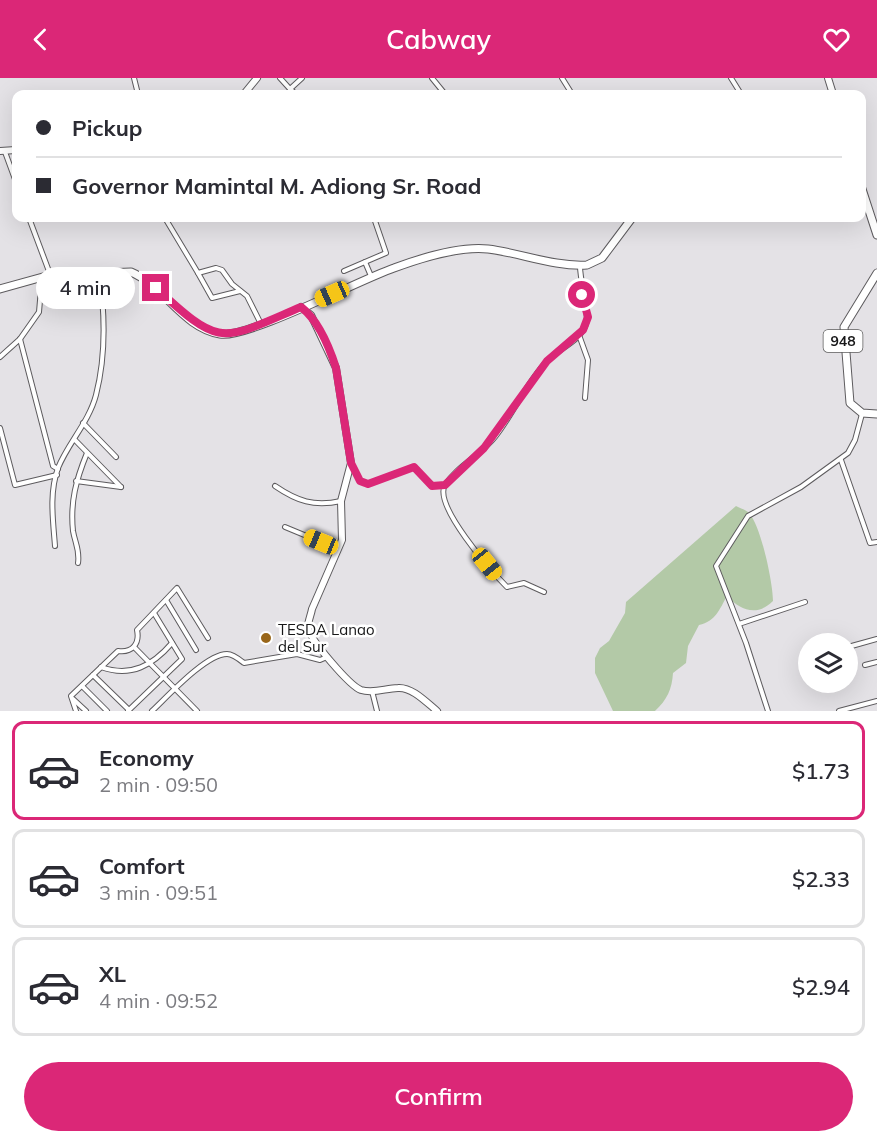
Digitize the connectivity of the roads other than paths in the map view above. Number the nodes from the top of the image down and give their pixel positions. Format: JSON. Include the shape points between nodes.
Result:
{"nodes":[{"id":1,"x":280,"y":78,"type":"edge"},
{"id":2,"x":302,"y":78,"type":"edge"},
{"id":3,"x":432,"y":78,"type":"edge"},
{"id":4,"x":290,"y":89,"type":"joint"},
{"id":5,"x":442,"y":90,"type":"edge"},
{"id":6,"x":3,"y":152,"type":"edge"},
{"id":7,"x":12,"y":173,"type":"edge"},
{"id":8,"x":866,"y":201,"type":"edge"},
{"id":9,"x":30,"y":222,"type":"edge"},
{"id":10,"x":167,"y":222,"type":"edge"},
{"id":11,"x":375,"y":222,"type":"edge"},
{"id":12,"x":629,"y":222,"type":"edge"},
{"id":13,"x":877,"y":235,"type":"edge"},
{"id":14,"x":365,"y":262,"type":"junction"},
{"id":15,"x":580,"y":266,"type":"junction"},
{"id":16,"x":344,"y":271,"type":"dead end"},
{"id":17,"x":99,"y":272,"type":"junction"},
{"id":18,"x":198,"y":273,"type":"junction"},
{"id":19,"x":877,"y":273,"type":"edge"},
{"id":20,"x":50,"y":275,"type":"junction"},
{"id":21,"x":371,"y":276,"type":"junction"},
{"id":22,"x":42,"y":277,"type":"junction"},
{"id":23,"x":0,"y":289,"type":"edge"},
{"id":24,"x":241,"y":291,"type":"junction"},
{"id":25,"x":312,"y":302,"type":"junction"},
{"id":26,"x":301,"y":307,"type":"junction"},
{"id":27,"x":311,"y":315,"type":"junction"},
{"id":28,"x":261,"y":324,"type":"junction"},
{"id":29,"x":579,"y":336,"type":"junction"},
{"id":30,"x":20,"y":339,"type":"junction"},
{"id":31,"x":0,"y":357,"type":"edge"},
{"id":32,"x":585,"y":398,"type":"dead end"},
{"id":33,"x":862,"y":413,"type":"junction"},
{"id":34,"x":877,"y":414,"type":"edge"},
{"id":35,"x":83,"y":423,"type":"junction"},
{"id":36,"x":0,"y":428,"type":"edge"},
{"id":37,"x":75,"y":440,"type":"junction"},
{"id":38,"x":87,"y":453,"type":"junction"},
{"id":39,"x":116,"y":457,"type":"dead end"},
{"id":40,"x":841,"y":460,"type":"junction"},
{"id":41,"x":351,"y":463,"type":"junction"},
{"id":42,"x":58,"y":469,"type":"junction"},
{"id":43,"x":57,"y":475,"type":"junction"},
{"id":44,"x":75,"y":481,"type":"junction"},
{"id":45,"x":445,"y":485,"type":"junction"},
{"id":46,"x":275,"y":486,"type":"dead end"},
{"id":47,"x":341,"y":501,"type":"junction"},
{"id":48,"x":285,"y":527,"type":"dead end"},
{"id":49,"x":877,"y":542,"type":"edge"},
{"id":50,"x":55,"y":546,"type":"dead end"},
{"id":51,"x":338,"y":549,"type":"junction"},
{"id":52,"x":78,"y":563,"type":"dead end"},
{"id":53,"x":544,"y":592,"type":"dead end"},
{"id":54,"x":166,"y":600,"type":"junction"},
{"id":55,"x":805,"y":602,"type":"dead end"},
{"id":56,"x":154,"y":613,"type":"junction"},
{"id":57,"x":739,"y":624,"type":"junction"},
{"id":58,"x":208,"y":638,"type":"dead end"},
{"id":59,"x":877,"y":639,"type":"edge"},
{"id":60,"x":172,"y":643,"type":"junction"},
{"id":61,"x":858,"y":644,"type":"edge"},
{"id":62,"x":134,"y":647,"type":"junction"},
{"id":63,"x":196,"y":650,"type":"dead end"},
{"id":64,"x":328,"y":657,"type":"junction"},
{"id":65,"x":877,"y":662,"type":"edge"},
{"id":66,"x":151,"y":665,"type":"junction"},
{"id":67,"x":865,"y":665,"type":"dead end"},
{"id":68,"x":101,"y":667,"type":"junction"},
{"id":69,"x":93,"y":675,"type":"junction"},
{"id":70,"x":162,"y":676,"type":"junction"},
{"id":71,"x":82,"y":686,"type":"junction"},
{"id":72,"x":176,"y":689,"type":"junction"},
{"id":73,"x":372,"y":691,"type":"junction"},
{"id":74,"x":72,"y":697,"type":"junction"},
{"id":75,"x":877,"y":701,"type":"edge"},
{"id":76,"x":76,"y":711,"type":"edge"},
{"id":77,"x":86,"y":711,"type":"edge"},
{"id":78,"x":107,"y":711,"type":"edge"},
{"id":79,"x":129,"y":711,"type":"edge"},
{"id":80,"x":152,"y":711,"type":"edge"},
{"id":81,"x":198,"y":711,"type":"edge"},
{"id":82,"x":376,"y":711,"type":"edge"},
{"id":83,"x":437,"y":711,"type":"edge"},
{"id":84,"x":768,"y":711,"type":"edge"},
{"id":85,"x":839,"y":711,"type":"edge"}],
"edges":[{"from":1,"to":4,"type":"street"},
{"from":2,"to":4,"type":"street"},
{"from":3,"to":5,"type":"street"},
{"from":6,"to":7,"type":"street"},
{"from":8,"to":13,"type":"main road"},
{"from":9,"to":20,"type":"street"},
{"from":10,"to":18,"type":"street"},
{"from":11,"to":14,"type":"street","via":[[386,252]]},
{"from":12,"to":15,"type":"main road","via":[[602,258]]},
{"from":14,"to":16,"type":"street"},
{"from":14,"to":21,"type":"street"},
{"from":15,"to":21,"type":"main road","via":[[475,249]]},
{"from":15,"to":29,"type":"street","via":[[580,287],[588,317]]},
{"from":17,"to":20,"type":"main road"},
{"from":17,"to":28,"type":"main road","via":[[131,272],[143,277],[192,321],[217,334],[235,333]]},
{"from":17,"to":35,"type":"street","via":[[104,334],[96,396]]},
{"from":18,"to":24,"type":"street","via":[[219,268]]},
{"from":18,"to":24,"type":"street","via":[[212,298]]},
{"from":19,"to":33,"type":"main road","number":"948","via":[[844,327],[850,403]]},
{"from":20,"to":22,"type":"main road"},
{"from":21,"to":25,"type":"main road"},
{"from":22,"to":23,"type":"main road"},
{"from":22,"to":30,"type":"street","via":[[39,312]]},
{"from":24,"to":28,"type":"street"},
{"from":25,"to":26,"type":"main road"},
{"from":25,"to":27,"type":"street"},
{"from":26,"to":27,"type":"street"},
{"from":26,"to":28,"type":"main road"},
{"from":27,"to":41,"type":"street","via":[[336,368]]},
{"from":29,"to":32,"type":"street","via":[[588,360]]},
{"from":29,"to":45,"type":"street","via":[[547,361],[495,437]]},
{"from":30,"to":31,"type":"street"},
{"from":30,"to":42,"type":"street","via":[[53,466]]},
{"from":33,"to":34,"type":"main road"},
{"from":33,"to":40,"type":"street","via":[[852,448]]},
{"from":35,"to":37,"type":"street"},
{"from":35,"to":39,"type":"street"},
{"from":36,"to":43,"type":"street","via":[[15,485]]},
{"from":37,"to":38,"type":"street"},
{"from":37,"to":42,"type":"street"},
{"from":38,"to":44,"type":"street"},
{"from":38,"to":44,"type":"street","via":[[121,487]]},
{"from":40,"to":49,"type":"street","via":[[870,543]]},
{"from":40,"to":57,"type":"street","via":[[748,516],[728,543],[716,566]]},
{"from":41,"to":45,"type":"street","via":[[363,483],[414,467],[432,486]]},
{"from":41,"to":47,"type":"street"},
{"from":42,"to":43,"type":"street"},
{"from":43,"to":50,"type":"street","via":[[52,503]]},
{"from":44,"to":52,"type":"street","via":[[72,516],[80,552]]},
{"from":45,"to":53,"type":"street","via":[[442,497],[448,510],[501,581],[507,587],[531,584]]},
{"from":46,"to":47,"type":"street","via":[[313,504]]},
{"from":47,"to":51,"type":"street","via":[[343,533]]},
{"from":48,"to":51,"type":"street"},
{"from":51,"to":64,"type":"street","via":[[312,609],[308,628]]},
{"from":54,"to":56,"type":"street"},
{"from":54,"to":58,"type":"street","via":[[177,588]]},
{"from":54,"to":63,"type":"street"},
{"from":55,"to":57,"type":"street"},
{"from":56,"to":60,"type":"street"},
{"from":56,"to":62,"type":"street","via":[[137,630]]},
{"from":57,"to":84,"type":"street"},
{"from":59,"to":61,"type":"street"},
{"from":60,"to":66,"type":"street"},
{"from":60,"to":70,"type":"street","via":[[182,659]]},
{"from":62,"to":66,"type":"street"},
{"from":62,"to":68,"type":"street","via":[[127,652],[118,651]]},
{"from":64,"to":72,"type":"street","via":[[320,660],[297,654],[244,663],[225,654],[208,661]]},
{"from":64,"to":73,"type":"street","via":[[355,687]]},
{"from":65,"to":67,"type":"street"},
{"from":66,"to":68,"type":"street","via":[[113,672]]},
{"from":66,"to":70,"type":"street"},
{"from":68,"to":69,"type":"street"},
{"from":69,"to":71,"type":"street"},
{"from":69,"to":79,"type":"street"},
{"from":70,"to":72,"type":"street"},
{"from":70,"to":79,"type":"street"},
{"from":71,"to":74,"type":"street"},
{"from":71,"to":78,"type":"street"},
{"from":72,"to":80,"type":"street"},
{"from":72,"to":81,"type":"street"},
{"from":73,"to":82,"type":"street"},
{"from":73,"to":83,"type":"street","via":[[401,687]]},
{"from":74,"to":76,"type":"street"},
{"from":74,"to":77,"type":"street"},
{"from":75,"to":85,"type":"street"}]}
